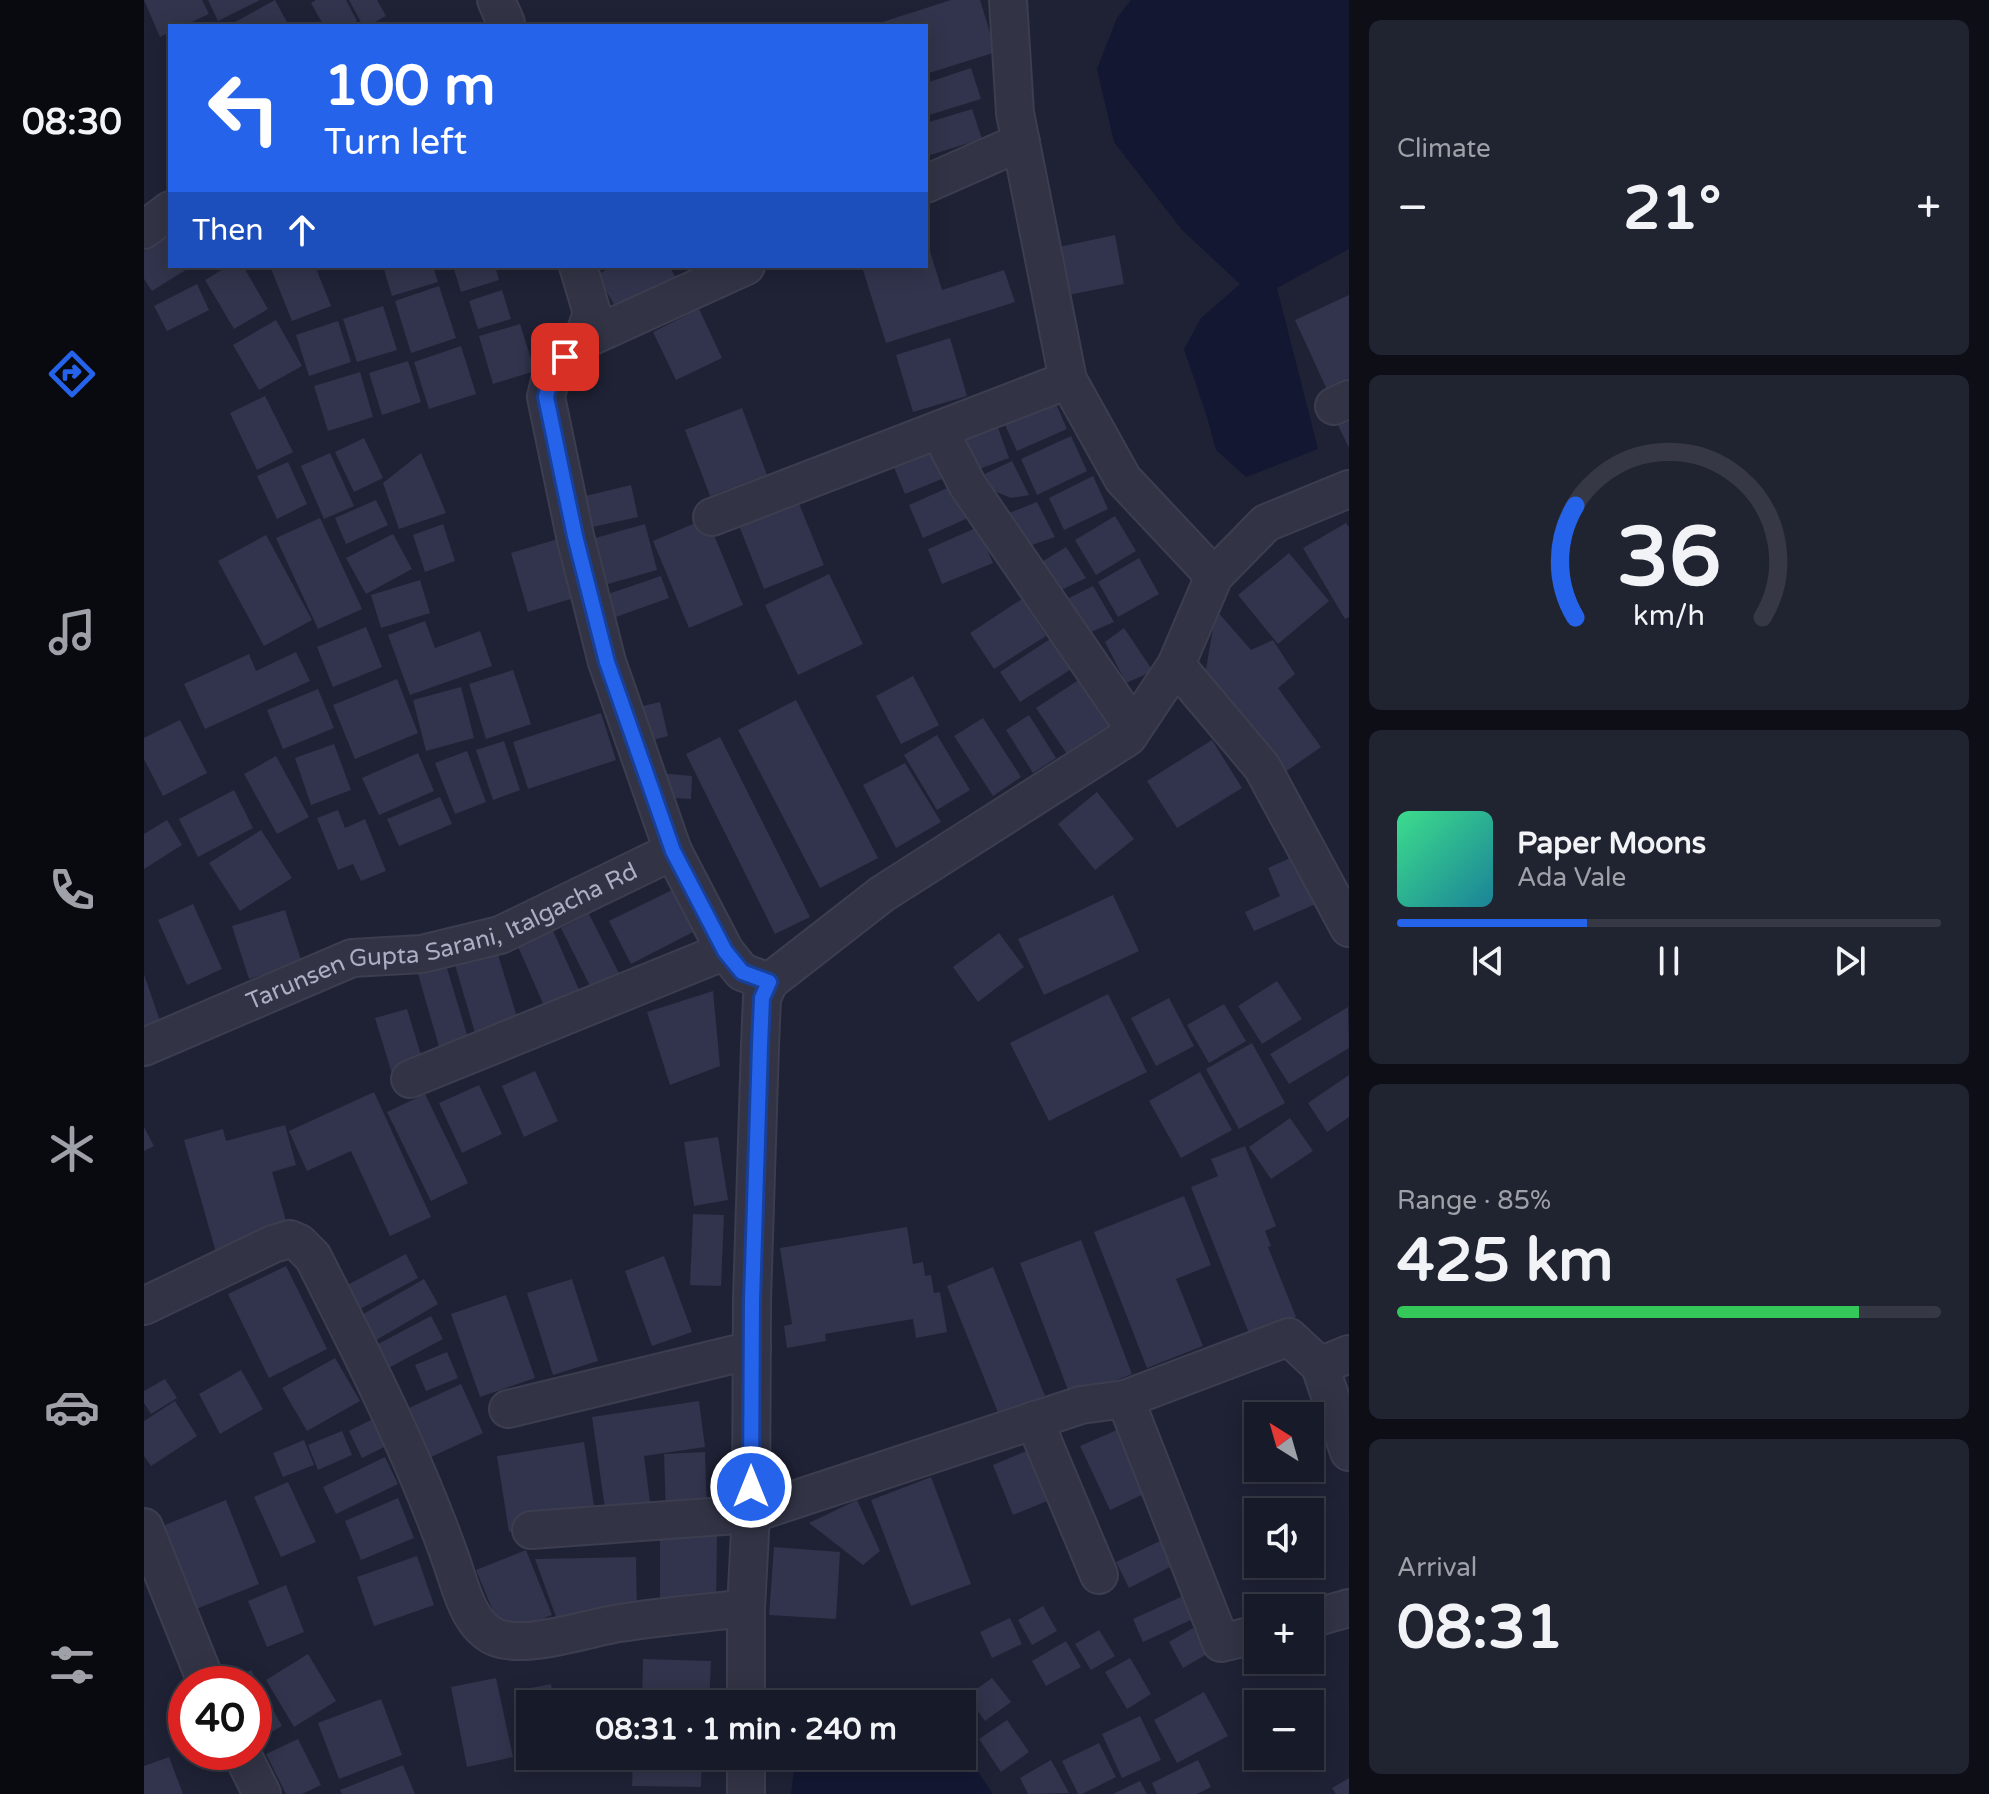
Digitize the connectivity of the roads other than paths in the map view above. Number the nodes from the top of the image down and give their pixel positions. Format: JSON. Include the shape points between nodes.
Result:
{"nodes":[{"id":1,"x":1008,"y":0,"type":"edge"},
{"id":2,"x":1021,"y":142,"type":"junction"},
{"id":3,"x":928,"y":183,"type":"edge"},
{"id":4,"x":168,"y":212,"type":"edge"},
{"id":5,"x":144,"y":230,"type":"edge"},
{"id":6,"x":579,"y":268,"type":"edge"},
{"id":7,"x":742,"y":268,"type":"edge"},
{"id":8,"x":579,"y":342,"type":"junction"},
{"id":9,"x":1068,"y":380,"type":"junction"},
{"id":10,"x":939,"y":430,"type":"junction"},
{"id":11,"x":1349,"y":489,"type":"edge"},
{"id":12,"x":712,"y":517,"type":"dead end"},
{"id":13,"x":1214,"y":576,"type":"junction"},
{"id":14,"x":1176,"y":665,"type":"junction"},
{"id":15,"x":1133,"y":727,"type":"junction"},
{"id":16,"x":673,"y":851,"type":"junction"},
{"id":17,"x":1349,"y":928,"type":"edge"},
{"id":18,"x":725,"y":951,"type":"junction"},
{"id":19,"x":769,"y":982,"type":"junction"},
{"id":20,"x":144,"y":1047,"type":"edge"},
{"id":21,"x":410,"y":1079,"type":"dead end"},
{"id":22,"x":144,"y":1306,"type":"edge"},
{"id":23,"x":752,"y":1350,"type":"junction"},
{"id":24,"x":1335,"y":1360,"type":"edge"},
{"id":25,"x":1125,"y":1399,"type":"junction"},
{"id":26,"x":508,"y":1409,"type":"dead end"},
{"id":27,"x":1034,"y":1420,"type":"junction"},
{"id":28,"x":1349,"y":1452,"type":"edge"},
{"id":29,"x":751,"y":1514,"type":"junction"},
{"id":30,"x":144,"y":1527,"type":"edge"},
{"id":31,"x":531,"y":1530,"type":"dead end"},
{"id":32,"x":1099,"y":1575,"type":"dead end"},
{"id":33,"x":746,"y":1608,"type":"junction"},
{"id":34,"x":1349,"y":1608,"type":"edge"},
{"id":35,"x":1324,"y":1615,"type":"edge"},
{"id":36,"x":1244,"y":1637,"type":"edge"},
{"id":37,"x":200,"y":1666,"type":"edge"},
{"id":38,"x":746,"y":1690,"type":"edge"},
{"id":39,"x":250,"y":1770,"type":"edge"},
{"id":40,"x":746,"y":1770,"type":"edge"},
{"id":41,"x":262,"y":1794,"type":"edge"},
{"id":42,"x":746,"y":1794,"type":"edge"}],
"edges":[{"from":1,"to":2,"type":"street"},
{"from":2,"to":3,"type":"street"},
{"from":2,"to":9,"type":"street"},
{"from":4,"to":5,"type":"street"},
{"from":6,"to":8,"type":"street","via":[[592,313]]},
{"from":7,"to":8,"type":"street"},
{"from":8,"to":16,"type":"street","via":[[552,372],[546,397],[607,662]]},
{"from":9,"to":10,"type":"street"},
{"from":9,"to":13,"type":"street","via":[[1123,479]]},
{"from":10,"to":12,"type":"street"},
{"from":10,"to":15,"type":"street","via":[[968,486]]},
{"from":11,"to":13,"type":"street","via":[[1266,523]]},
{"from":13,"to":14,"type":"street"},
{"from":14,"to":15,"type":"street"},
{"from":14,"to":17,"type":"street","via":[[1262,767]]},
{"from":15,"to":19,"type":"street","via":[[1128,737],[882,894]]},
{"from":16,"to":18,"type":"street"},
{"from":16,"to":20,"type":"street","name":"Tarunsen Gupta Sarani, Italgacha Rd","via":[[500,935],[422,954],[352,958]]},
{"from":18,"to":19,"type":"street","via":[[742,972]]},
{"from":18,"to":21,"type":"street"},
{"from":19,"to":23,"type":"street","via":[[762,998]]},
{"from":22,"to":33,"type":"street","via":[[273,1244],[290,1239],[305,1247],[398,1429],[467,1603],[484,1630],[497,1638],[517,1641]]},
{"from":23,"to":26,"type":"street"},
{"from":23,"to":29,"type":"street"},
{"from":24,"to":25,"type":"street","via":[[1289,1337]]},
{"from":24,"to":28,"type":"street"},
{"from":25,"to":27,"type":"street","via":[[1081,1405]]},
{"from":25,"to":36,"type":"street","via":[[1221,1643]]},
{"from":27,"to":29,"type":"street"},
{"from":27,"to":32,"type":"street"},
{"from":29,"to":31,"type":"street"},
{"from":29,"to":33,"type":"street"},
{"from":30,"to":37,"type":"street"},
{"from":33,"to":38,"type":"street"},
{"from":34,"to":35,"type":"street"},
{"from":39,"to":41,"type":"street"},
{"from":40,"to":42,"type":"street"}]}
